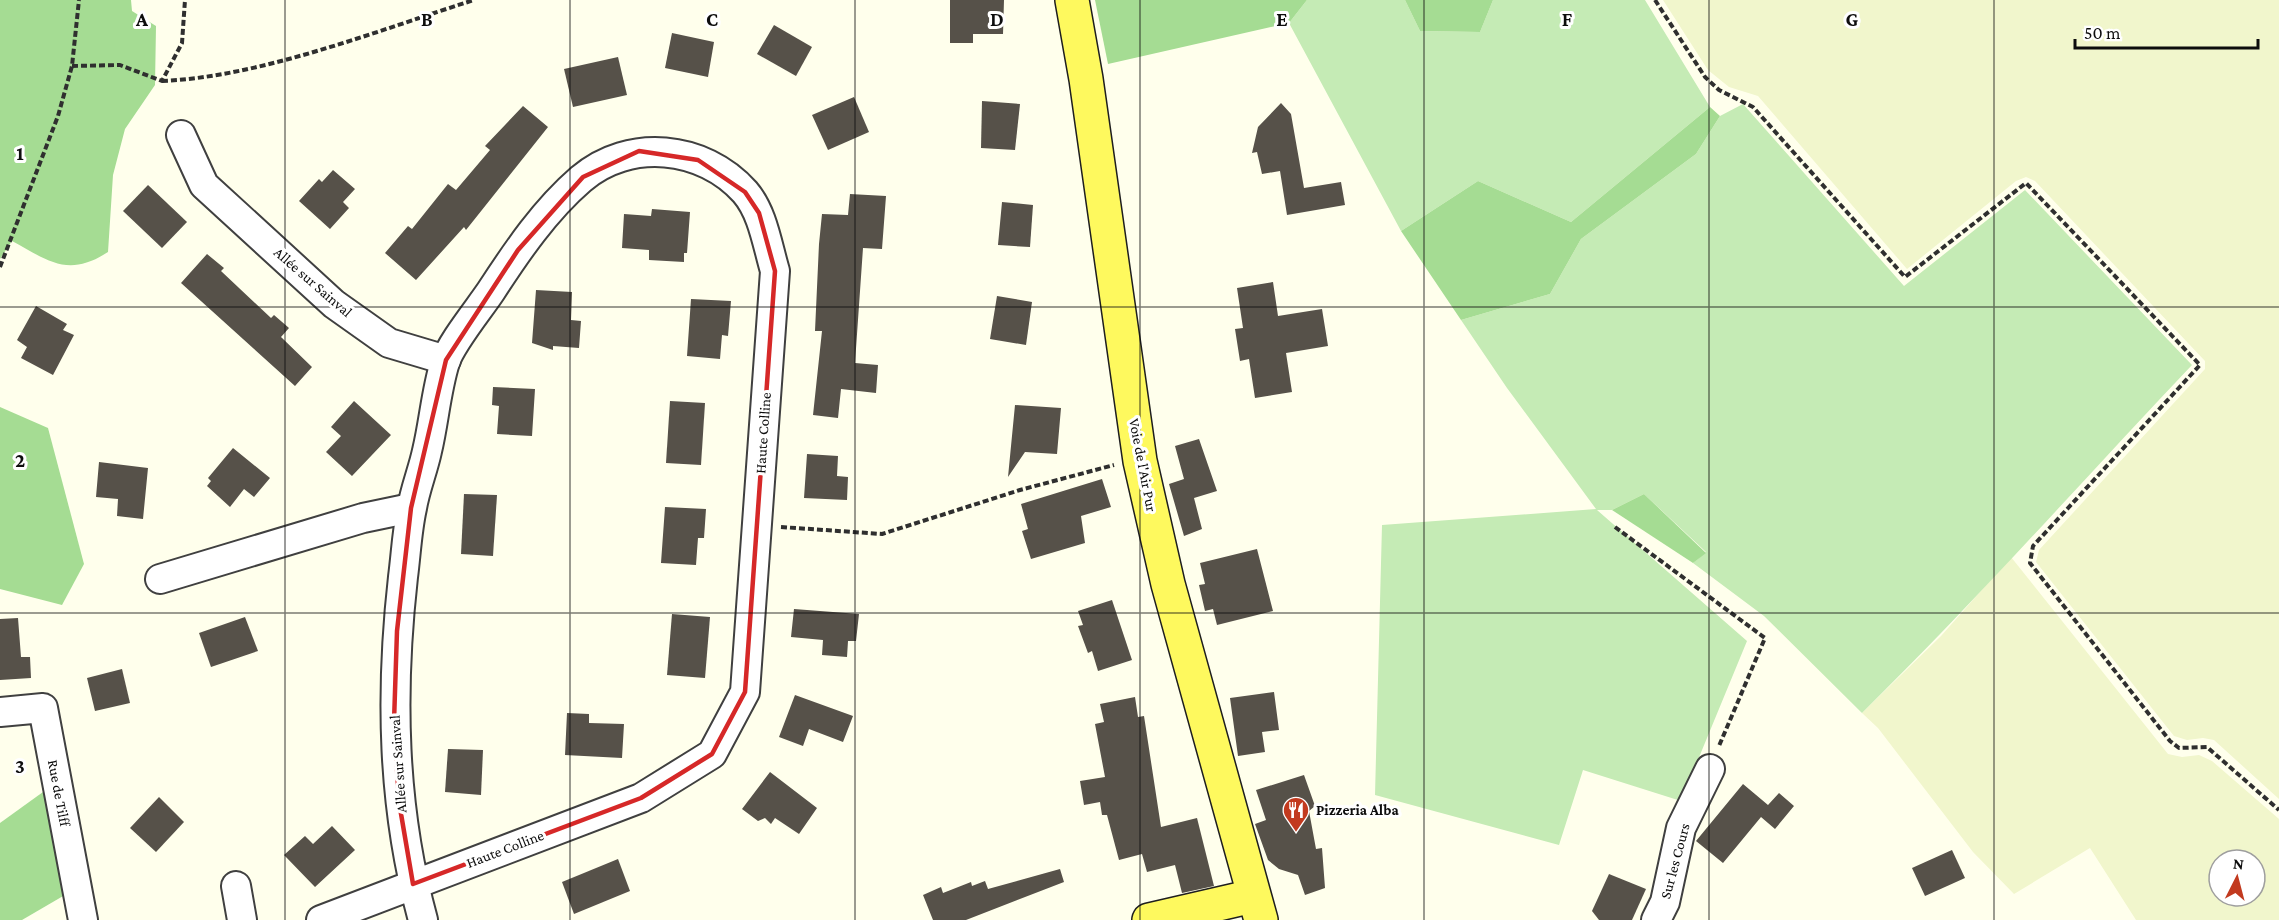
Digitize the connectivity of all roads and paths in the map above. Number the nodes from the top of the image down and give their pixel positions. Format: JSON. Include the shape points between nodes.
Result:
{"nodes":[{"id":1,"x":80,"y":0,"type":"edge"},
{"id":2,"x":185,"y":0,"type":"edge"},
{"id":3,"x":474,"y":0,"type":"edge"},
{"id":4,"x":1072,"y":0,"type":"edge"},
{"id":5,"x":1655,"y":0,"type":"edge"},
{"id":6,"x":72,"y":66,"type":"junction"},
{"id":7,"x":162,"y":81,"type":"junction"},
{"id":8,"x":181,"y":135,"type":"dead end"},
{"id":9,"x":0,"y":267,"type":"edge"},
{"id":10,"x":446,"y":360,"type":"junction"},
{"id":11,"x":1140,"y":461,"type":"junction"},
{"id":12,"x":411,"y":508,"type":"junction"},
{"id":13,"x":757,"y":526,"type":"junction"},
{"id":14,"x":1615,"y":527,"type":"dead end"},
{"id":15,"x":160,"y":579,"type":"dead end"},
{"id":16,"x":0,"y":712,"type":"edge"},
{"id":17,"x":1710,"y":769,"type":"joint"},
{"id":18,"x":2279,"y":810,"type":"edge"},
{"id":19,"x":413,"y":884,"type":"junction"},
{"id":20,"x":236,"y":886,"type":"dead end"},
{"id":21,"x":1257,"y":908,"type":"edge"},
{"id":22,"x":83,"y":920,"type":"edge"},
{"id":23,"x":242,"y":920,"type":"edge"},
{"id":24,"x":321,"y":920,"type":"edge"},
{"id":25,"x":423,"y":920,"type":"edge"},
{"id":26,"x":1149,"y":920,"type":"edge"},
{"id":27,"x":1656,"y":920,"type":"edge"}],
"edges":[{"from":1,"to":6,"type":"path"},
{"from":2,"to":7,"type":"path","via":[[182,43]]},
{"from":3,"to":7,"type":"path","via":[[313,51],[199,79]]},
{"from":4,"to":11,"type":"main road","name":"Voie de l'Air Pur"},
{"from":5,"to":18,"type":"path","via":[[1705,77],[1719,90],[1753,106],[1905,277],[2026,183],[2200,365],[2033,546],[2030,563],[2170,741],[2179,748],[2207,747]]},
{"from":6,"to":7,"type":"path","via":[[120,65]]},
{"from":6,"to":9,"type":"path","via":[[58,116]]},
{"from":8,"to":10,"type":"street","name":"Allée sur Sainval","via":[[204,185],[334,304],[389,343]]},
{"from":10,"to":12,"type":"street","name":"Allée sur Sainval"},
{"from":10,"to":13,"type":"street","name":"Haute Colline","via":[[518,250],[583,177],[639,151],[667,152],[698,160],[745,192],[759,213],[775,271]]},
{"from":11,"to":13,"type":"path","via":[[1085,471],[882,534]]},
{"from":11,"to":21,"type":"main road","name":"Voie de l'Air Pur","via":[[1168,584]]},
{"from":12,"to":15,"type":"street","via":[[363,518]]},
{"from":12,"to":19,"type":"street","name":"Allée sur Sainval","via":[[397,631],[394,722],[399,802]]},
{"from":13,"to":19,"type":"street","name":"Haute Colline","via":[[745,692],[712,754],[641,798]]},
{"from":14,"to":17,"type":"path","via":[[1765,638]]},
{"from":16,"to":22,"type":"street","name":"Rue de Tilff","via":[[43,708]]},
{"from":17,"to":27,"type":"street","name":"Sur les Cours","via":[[1681,828],[1665,902]]},
{"from":19,"to":24,"type":"street"},
{"from":19,"to":25,"type":"street","name":"Allée sur Sainval"},
{"from":20,"to":23,"type":"street"},
{"from":21,"to":26,"type":"main road"}]}
